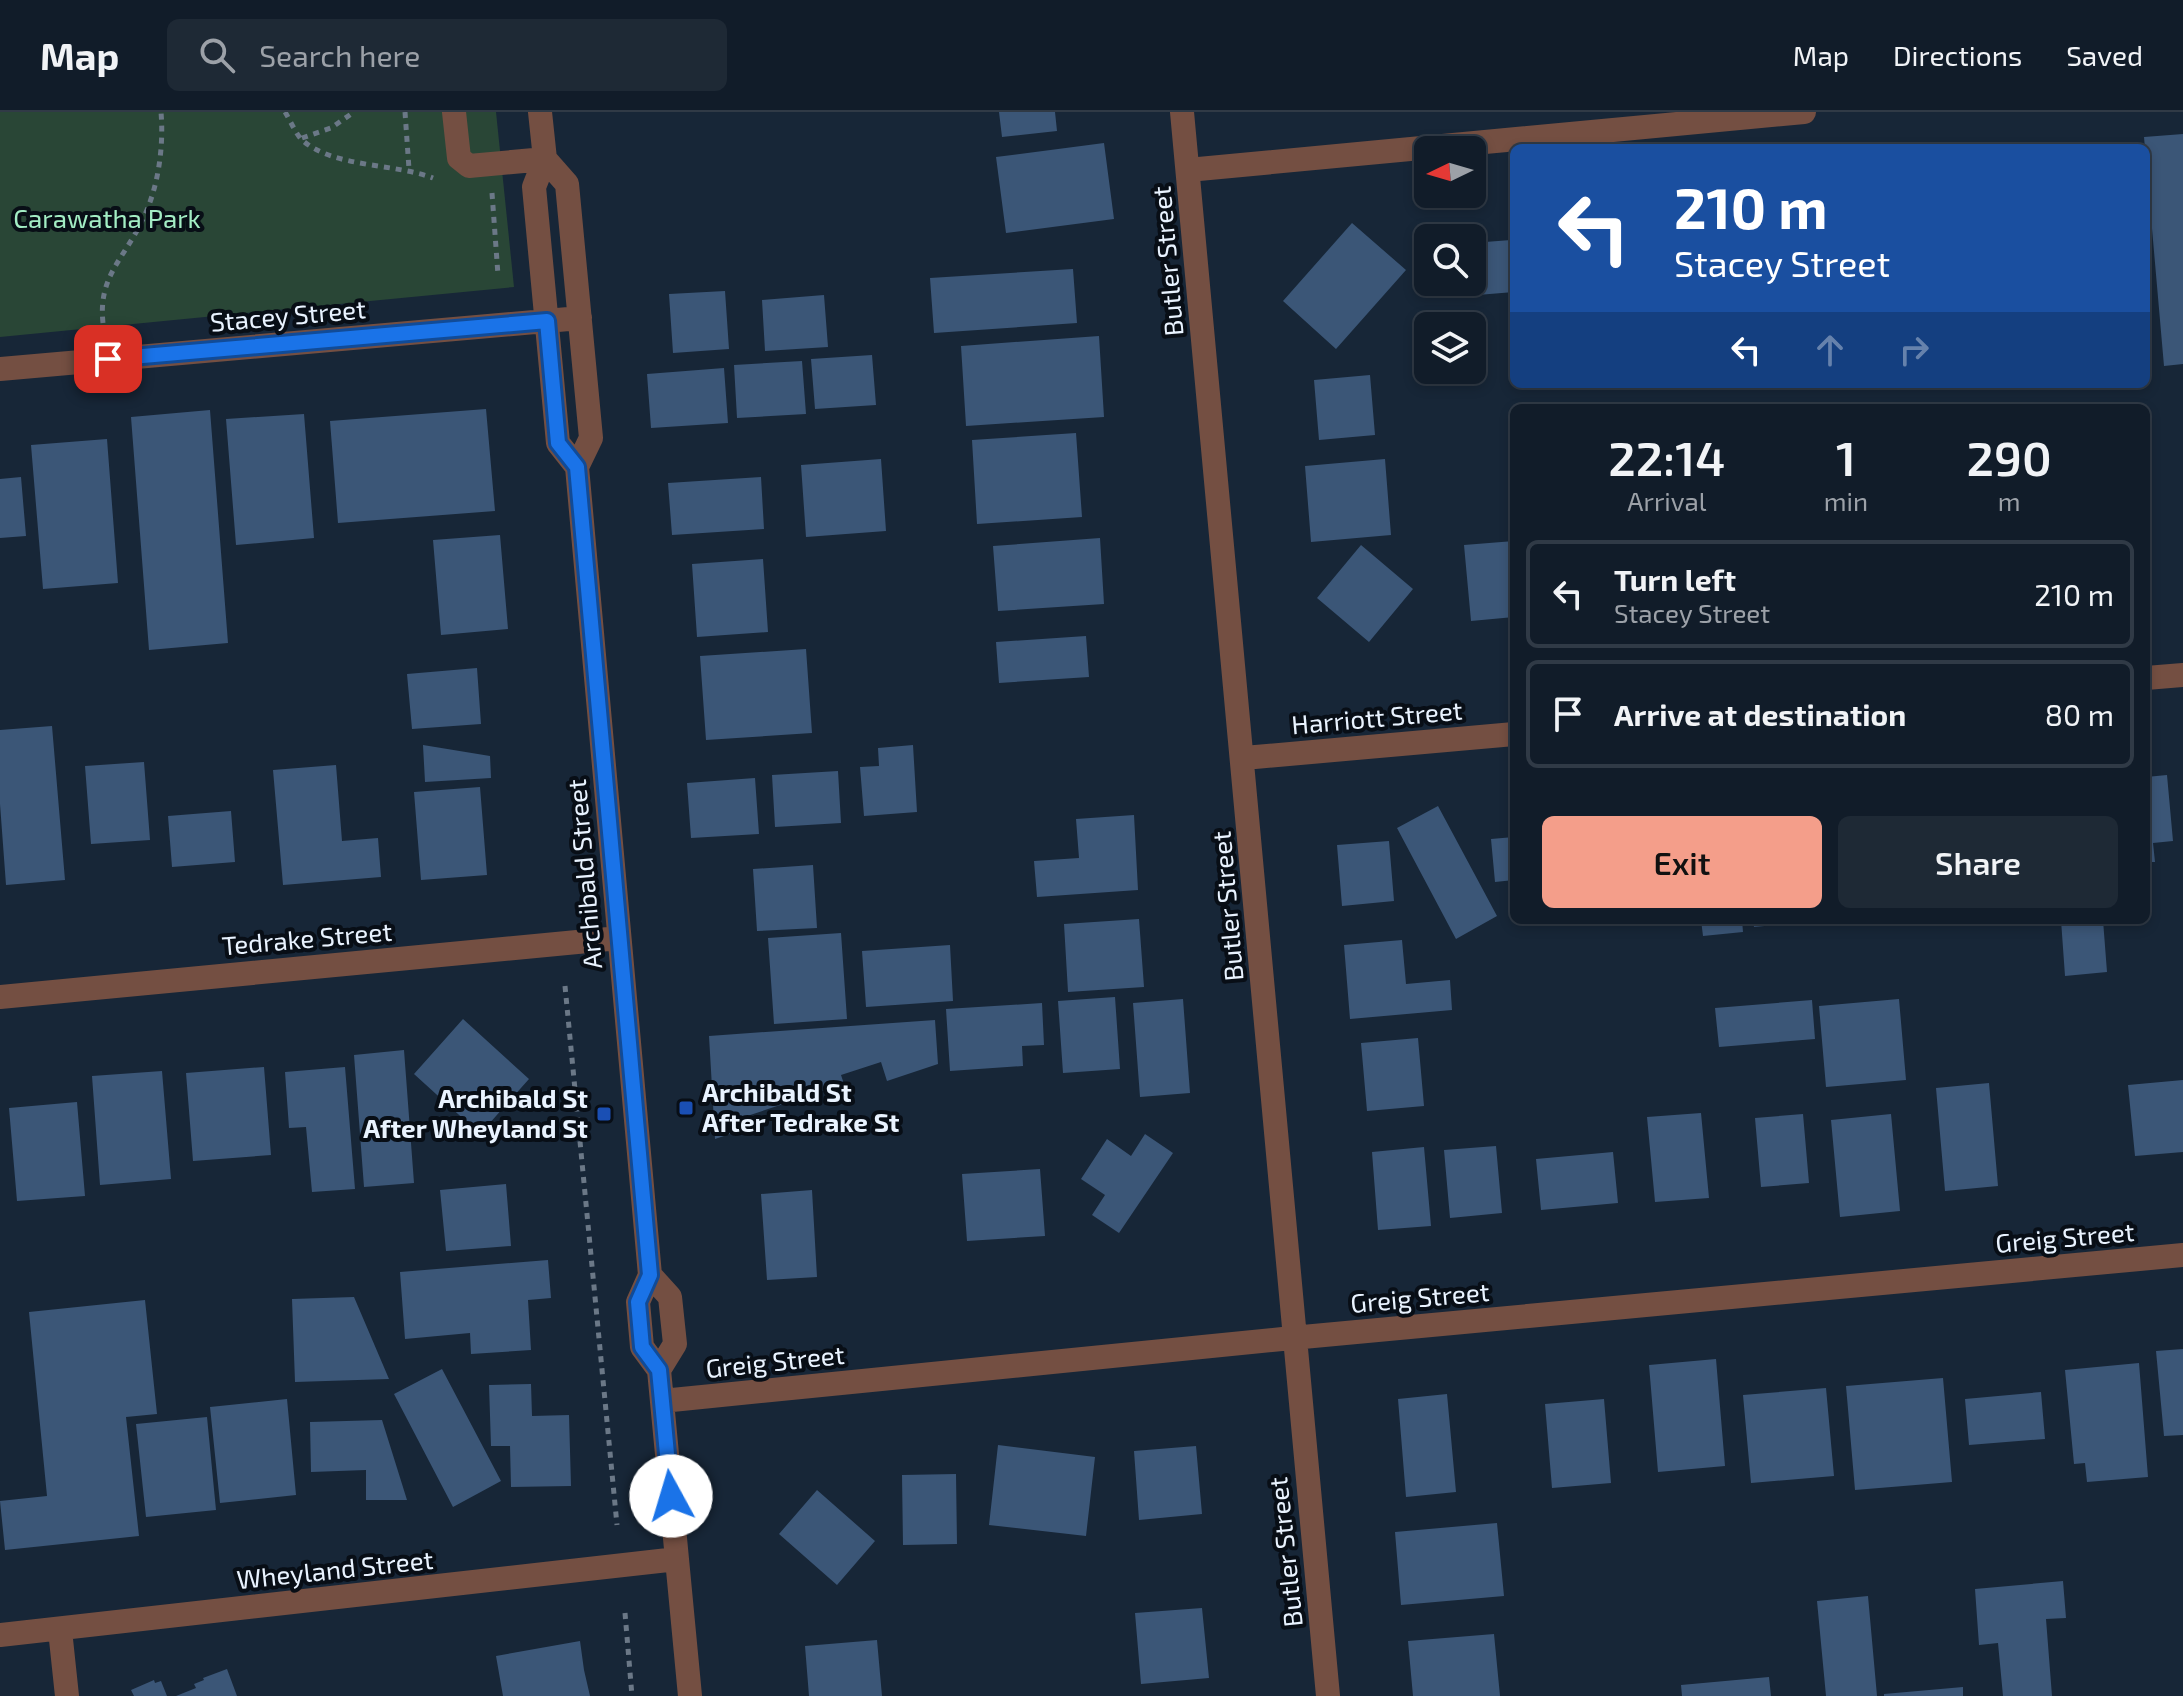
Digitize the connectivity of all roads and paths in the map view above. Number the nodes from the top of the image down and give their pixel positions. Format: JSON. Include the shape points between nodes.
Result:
{"nodes":[{"id":1,"x":161,"y":112,"type":"edge"},
{"id":2,"x":285,"y":112,"type":"edge"},
{"id":3,"x":354,"y":112,"type":"edge"},
{"id":4,"x":405,"y":112,"type":"edge"},
{"id":5,"x":454,"y":112,"type":"edge"},
{"id":6,"x":540,"y":112,"type":"edge"},
{"id":7,"x":1182,"y":112,"type":"edge"},
{"id":8,"x":1804,"y":112,"type":"edge"},
{"id":9,"x":301,"y":139,"type":"junction"},
{"id":10,"x":545,"y":159,"type":"junction"},
{"id":11,"x":409,"y":169,"type":"junction"},
{"id":12,"x":1188,"y":170,"type":"junction"},
{"id":13,"x":440,"y":180,"type":"dead end"},
{"id":14,"x":480,"y":191,"type":"dead end"},
{"id":15,"x":498,"y":275,"type":"dead end"},
{"id":16,"x":580,"y":318,"type":"junction"},
{"id":17,"x":547,"y":321,"type":"junction"},
{"id":18,"x":103,"y":323,"type":"dead end"},
{"id":19,"x":0,"y":369,"type":"edge"},
{"id":20,"x":577,"y":467,"type":"junction"},
{"id":21,"x":2183,"y":675,"type":"edge"},
{"id":22,"x":2150,"y":678,"type":"edge"},
{"id":23,"x":1510,"y":734,"type":"edge"},
{"id":24,"x":1244,"y":758,"type":"junction"},
{"id":25,"x":619,"y":938,"type":"junction"},
{"id":26,"x":565,"y":986,"type":"dead end"},
{"id":27,"x":0,"y":997,"type":"edge"},
{"id":28,"x":2183,"y":1255,"type":"edge"},
{"id":29,"x":1292,"y":1338,"type":"junction"},
{"id":30,"x":662,"y":1401,"type":"junction"},
{"id":31,"x":617,"y":1525,"type":"dead end"},
{"id":32,"x":677,"y":1559,"type":"junction"},
{"id":33,"x":625,"y":1613,"type":"dead end"},
{"id":34,"x":60,"y":1630,"type":"junction"},
{"id":35,"x":0,"y":1635,"type":"edge"},
{"id":36,"x":67,"y":1696,"type":"edge"},
{"id":37,"x":632,"y":1696,"type":"edge"},
{"id":38,"x":690,"y":1696,"type":"edge"},
{"id":39,"x":1328,"y":1696,"type":"edge"}],
"edges":[{"from":1,"to":18,"type":"path","via":[[155,188],[141,223],[107,278]]},
{"from":2,"to":9,"type":"path"},
{"from":3,"to":9,"type":"path"},
{"from":4,"to":11,"type":"path"},
{"from":5,"to":10,"type":"street","via":[[459,158],[469,166]]},
{"from":6,"to":10,"type":"street","name":"Archibald Street"},
{"from":7,"to":12,"type":"street","name":"Butler Street"},
{"from":8,"to":12,"type":"street"},
{"from":9,"to":11,"type":"path","via":[[330,157]]},
{"from":10,"to":16,"type":"street","name":"Archibald Street","via":[[567,184]]},
{"from":10,"to":17,"type":"street","name":"Archibald Street","via":[[534,187]]},
{"from":11,"to":13,"type":"path"},
{"from":12,"to":24,"type":"street","name":"Butler Street"},
{"from":14,"to":15,"type":"path","via":[[491,191]]},
{"from":16,"to":17,"type":"street","name":"Stacey Street"},
{"from":16,"to":20,"type":"street","name":"Archibald Street","via":[[591,438]]},
{"from":17,"to":19,"type":"street","name":"Stacey Street"},
{"from":17,"to":20,"type":"street","name":"Archibald Street","via":[[558,443]]},
{"from":20,"to":25,"type":"street","name":"Archibald Street"},
{"from":21,"to":22,"type":"street"},
{"from":23,"to":24,"type":"street","name":"Harriott Street"},
{"from":24,"to":29,"type":"street","name":"Butler Street"},
{"from":25,"to":27,"type":"street","name":"Tedrake Street"},
{"from":25,"to":30,"type":"street","name":"Archibald Street","via":[[650,1275],[638,1302],[642,1347],[659,1370]]},
{"from":26,"to":31,"type":"path"},
{"from":28,"to":29,"type":"street","name":"Greig Street"},
{"from":29,"to":30,"type":"street","name":"Greig Street"},
{"from":29,"to":39,"type":"street","name":"Butler Street"},
{"from":30,"to":32,"type":"street","name":"Archibald Street"},
{"from":32,"to":34,"type":"street","name":"Wheyland Street"},
{"from":32,"to":38,"type":"street","name":"Archibald Street"},
{"from":33,"to":37,"type":"path"},
{"from":34,"to":35,"type":"street","name":"Wheyland Street"},
{"from":34,"to":36,"type":"street"}]}
